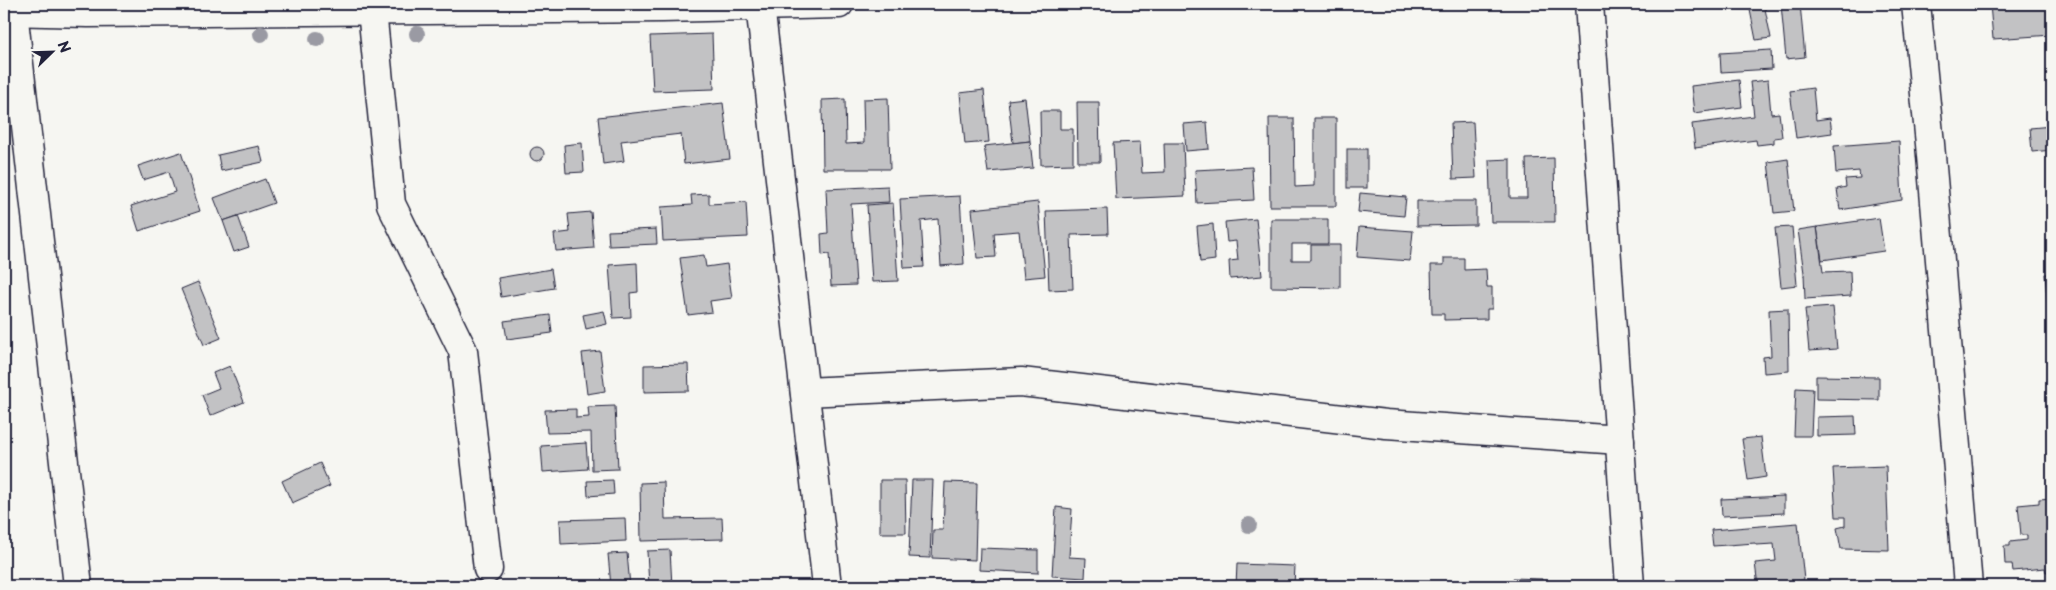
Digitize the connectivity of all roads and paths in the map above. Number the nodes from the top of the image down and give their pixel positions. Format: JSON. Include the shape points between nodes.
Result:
{"nodes":[{"id":1,"x":839,"y":4,"type":"edge"},
{"id":2,"x":1589,"y":4,"type":"edge"},
{"id":3,"x":1916,"y":4,"type":"edge"},
{"id":4,"x":760,"y":5,"type":"junction"},
{"id":5,"x":372,"y":10,"type":"junction"},
{"id":6,"x":8,"y":11,"type":"edge"},
{"id":7,"x":804,"y":392,"type":"junction"},
{"id":8,"x":1620,"y":440,"type":"junction"},
{"id":9,"x":488,"y":569,"type":"dead end"},
{"id":10,"x":78,"y":586,"type":"edge"},
{"id":11,"x":827,"y":586,"type":"edge"},
{"id":12,"x":1630,"y":586,"type":"edge"},
{"id":13,"x":1968,"y":586,"type":"edge"}],
"edges":[{"from":1,"to":4,"type":"street"},
{"from":2,"to":8,"type":"street"},
{"from":3,"to":13,"type":"street"},
{"from":4,"to":5,"type":"street"},
{"from":4,"to":7,"type":"street"},
{"from":5,"to":6,"type":"street"},
{"from":5,"to":9,"type":"street","via":[[391,204],[463,351]]},
{"from":6,"to":10,"type":"street"},
{"from":7,"to":8,"type":"street","via":[[1021,382],[1386,424]]},
{"from":7,"to":11,"type":"street"},
{"from":8,"to":12,"type":"street"}]}
